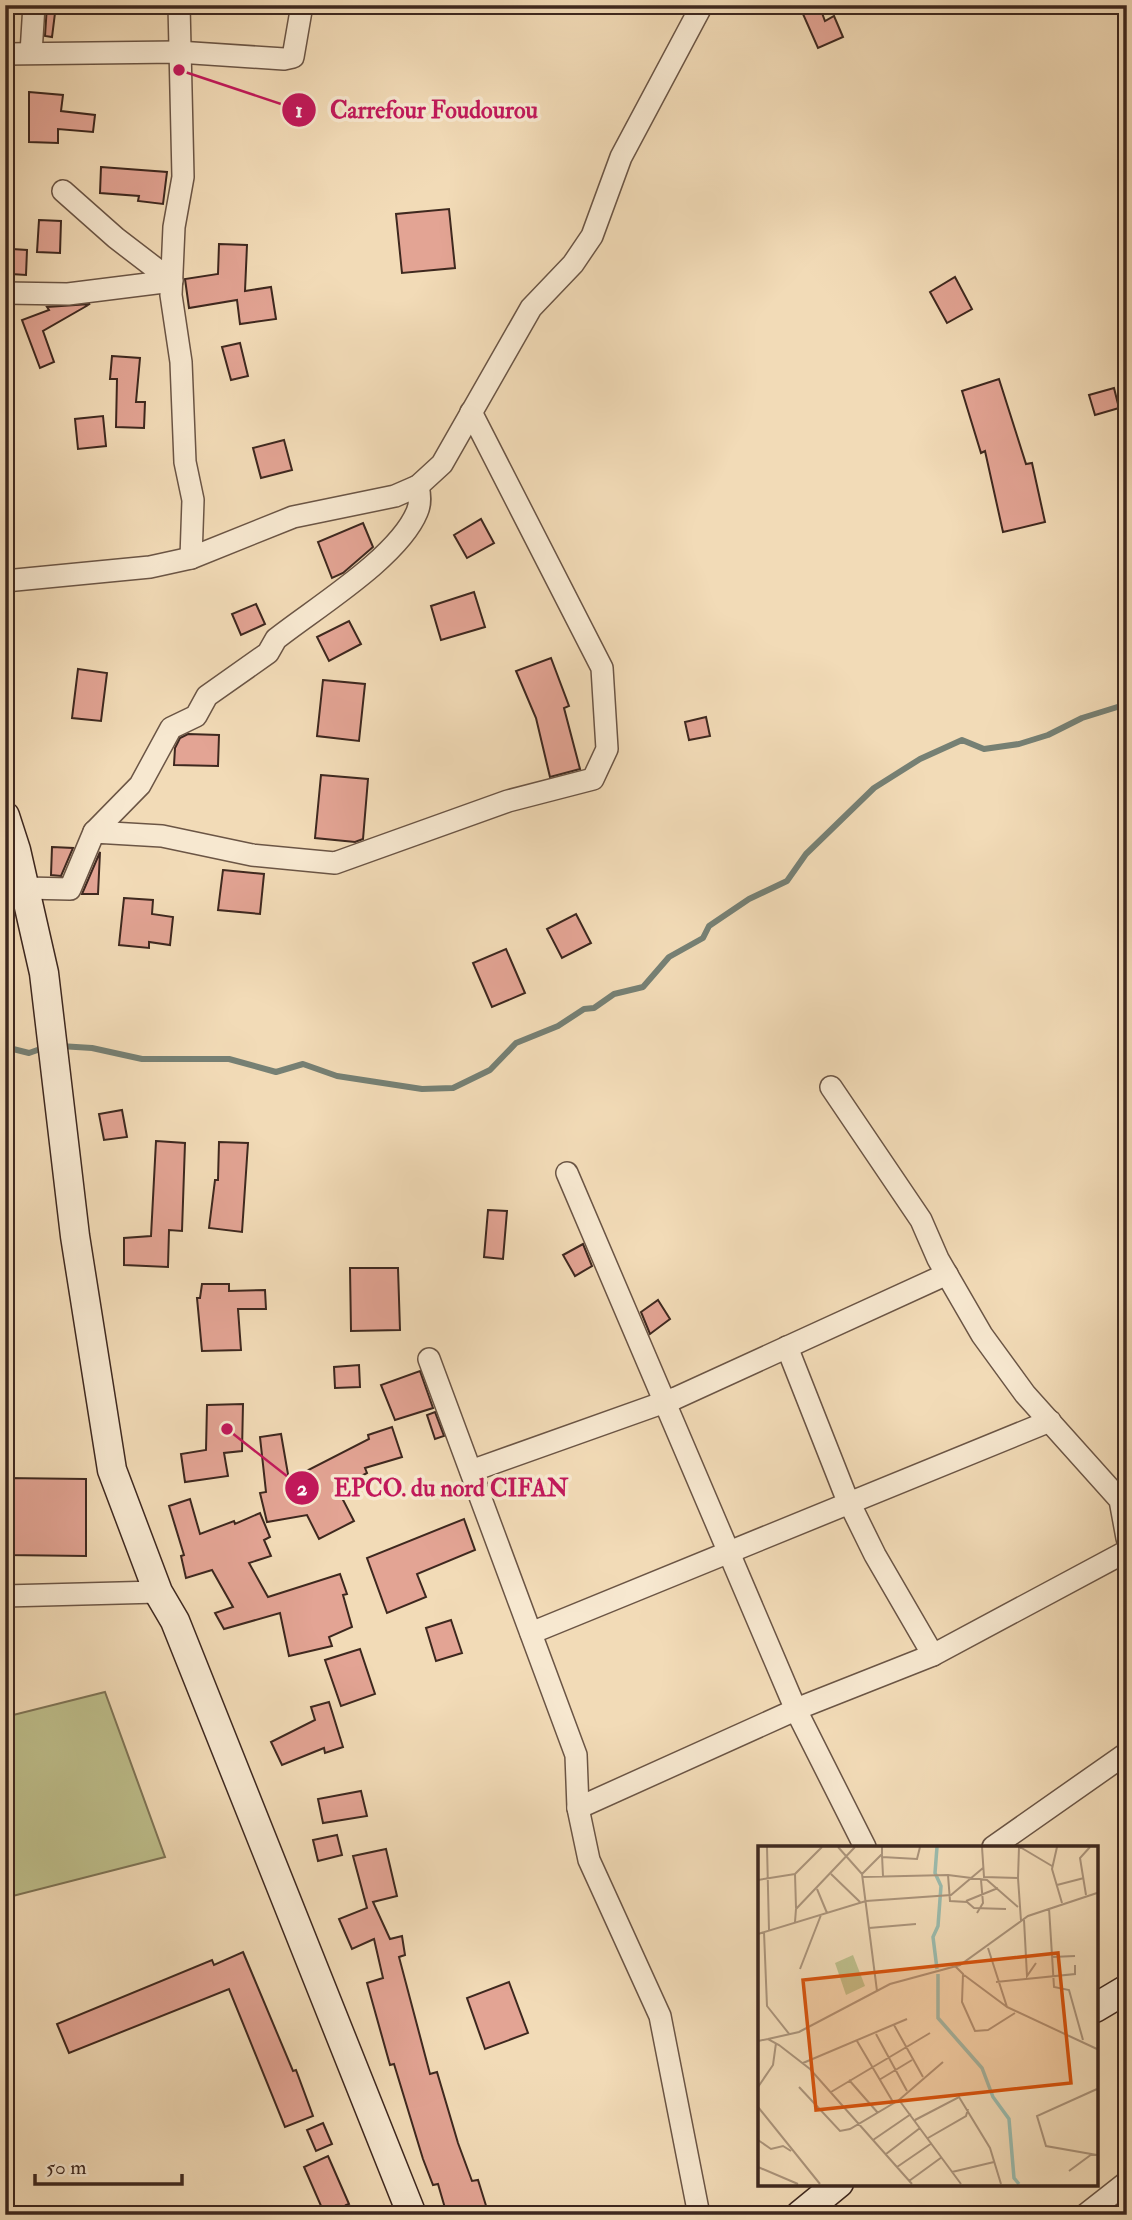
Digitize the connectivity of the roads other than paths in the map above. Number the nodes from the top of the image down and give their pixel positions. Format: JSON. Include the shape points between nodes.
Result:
{"nodes":[{"id":1,"x":34,"y":5,"type":"edge"},
{"id":2,"x":179,"y":5,"type":"edge"},
{"id":3,"x":302,"y":5,"type":"edge"},
{"id":4,"x":702,"y":5,"type":"edge"},
{"id":5,"x":178,"y":52,"type":"junction"},
{"id":6,"x":31,"y":53,"type":"junction"},
{"id":7,"x":5,"y":54,"type":"edge"},
{"id":8,"x":63,"y":191,"type":"dead end"},
{"id":9,"x":172,"y":281,"type":"junction"},
{"id":10,"x":5,"y":293,"type":"edge"},
{"id":11,"x":471,"y":412,"type":"junction"},
{"id":12,"x":418,"y":486,"type":"junction"},
{"id":13,"x":191,"y":558,"type":"junction"},
{"id":14,"x":5,"y":580,"type":"edge"},
{"id":15,"x":5,"y":816,"type":"edge"},
{"id":16,"x":94,"y":832,"type":"junction"},
{"id":17,"x":25,"y":888,"type":"junction"},
{"id":18,"x":831,"y":1087,"type":"dead end"},
{"id":19,"x":567,"y":1173,"type":"dead end"},
{"id":20,"x":947,"y":1274,"type":"junction"},
{"id":21,"x":787,"y":1347,"type":"junction"},
{"id":22,"x":429,"y":1359,"type":"dead end"},
{"id":23,"x":665,"y":1402,"type":"junction"},
{"id":24,"x":1050,"y":1421,"type":"junction"},
{"id":25,"x":471,"y":1471,"type":"junction"},
{"id":26,"x":1124,"y":1497,"type":"edge"},
{"id":27,"x":849,"y":1503,"type":"junction"},
{"id":28,"x":1127,"y":1538,"type":"edge"},
{"id":29,"x":1127,"y":1551,"type":"edge"},
{"id":30,"x":729,"y":1552,"type":"junction"},
{"id":31,"x":158,"y":1592,"type":"junction"},
{"id":32,"x":5,"y":1596,"type":"edge"},
{"id":33,"x":531,"y":1633,"type":"junction"},
{"id":34,"x":933,"y":1655,"type":"junction"},
{"id":35,"x":796,"y":1710,"type":"junction"},
{"id":36,"x":1127,"y":1753,"type":"edge"},
{"id":37,"x":578,"y":1808,"type":"junction"},
{"id":38,"x":864,"y":1846,"type":"edge"},
{"id":39,"x":994,"y":1846,"type":"edge"},
{"id":40,"x":1127,"y":1989,"type":"edge"},
{"id":41,"x":1097,"y":2007,"type":"edge"},
{"id":42,"x":1127,"y":2182,"type":"edge"},
{"id":43,"x":837,"y":2185,"type":"edge"},
{"id":44,"x":412,"y":2215,"type":"edge"},
{"id":45,"x":699,"y":2215,"type":"edge"},
{"id":46,"x":800,"y":2215,"type":"edge"},
{"id":47,"x":1085,"y":2215,"type":"edge"}],
"edges":[{"from":1,"to":6,"type":"street"},
{"from":2,"to":5,"type":"street"},
{"from":3,"to":5,"type":"street","via":[[293,57]]},
{"from":4,"to":11,"type":"street","via":[[621,157],[592,236],[573,264],[531,308]]},
{"from":5,"to":6,"type":"street"},
{"from":5,"to":9,"type":"street","via":[[183,177],[174,227]]},
{"from":6,"to":7,"type":"street"},
{"from":8,"to":9,"type":"street"},
{"from":9,"to":10,"type":"street","via":[[68,294]]},
{"from":9,"to":13,"type":"street","via":[[185,462],[193,500]]},
{"from":11,"to":12,"type":"street","via":[[442,464]]},
{"from":11,"to":16,"type":"street","via":[[602,668],[607,749],[593,779],[508,801],[335,863],[252,855],[162,836]]},
{"from":12,"to":13,"type":"street","via":[[395,496],[293,517]]},
{"from":12,"to":16,"type":"street","via":[[417,514],[393,546],[276,639],[268,653],[207,696],[196,716],[171,728],[140,785]]},
{"from":13,"to":14,"type":"street","via":[[150,567]]},
{"from":15,"to":17,"type":"street"},
{"from":16,"to":17,"type":"street","via":[[70,889]]},
{"from":17,"to":31,"type":"street","via":[[44,973],[75,1236],[112,1470]]},
{"from":18,"to":20,"type":"street","via":[[921,1220]]},
{"from":19,"to":23,"type":"street"},
{"from":20,"to":21,"type":"street"},
{"from":20,"to":24,"type":"street","via":[[982,1335]]},
{"from":21,"to":23,"type":"street"},
{"from":21,"to":27,"type":"street"},
{"from":22,"to":25,"type":"street"},
{"from":23,"to":25,"type":"street"},
{"from":23,"to":30,"type":"street"},
{"from":24,"to":26,"type":"street"},
{"from":24,"to":27,"type":"street"},
{"from":25,"to":33,"type":"street"},
{"from":26,"to":28,"type":"street"},
{"from":27,"to":30,"type":"street"},
{"from":27,"to":34,"type":"street"},
{"from":29,"to":34,"type":"street"},
{"from":30,"to":33,"type":"street"},
{"from":30,"to":35,"type":"street"},
{"from":31,"to":32,"type":"street"},
{"from":31,"to":44,"type":"street","via":[[175,1621]]},
{"from":33,"to":37,"type":"street","via":[[576,1755]]},
{"from":34,"to":35,"type":"street"},
{"from":35,"to":37,"type":"street"},
{"from":35,"to":38,"type":"street"},
{"from":36,"to":39,"type":"street"},
{"from":37,"to":45,"type":"street","via":[[589,1860],[660,2016]]},
{"from":40,"to":41,"type":"street"},
{"from":42,"to":47,"type":"street"},
{"from":43,"to":46,"type":"street"}]}
